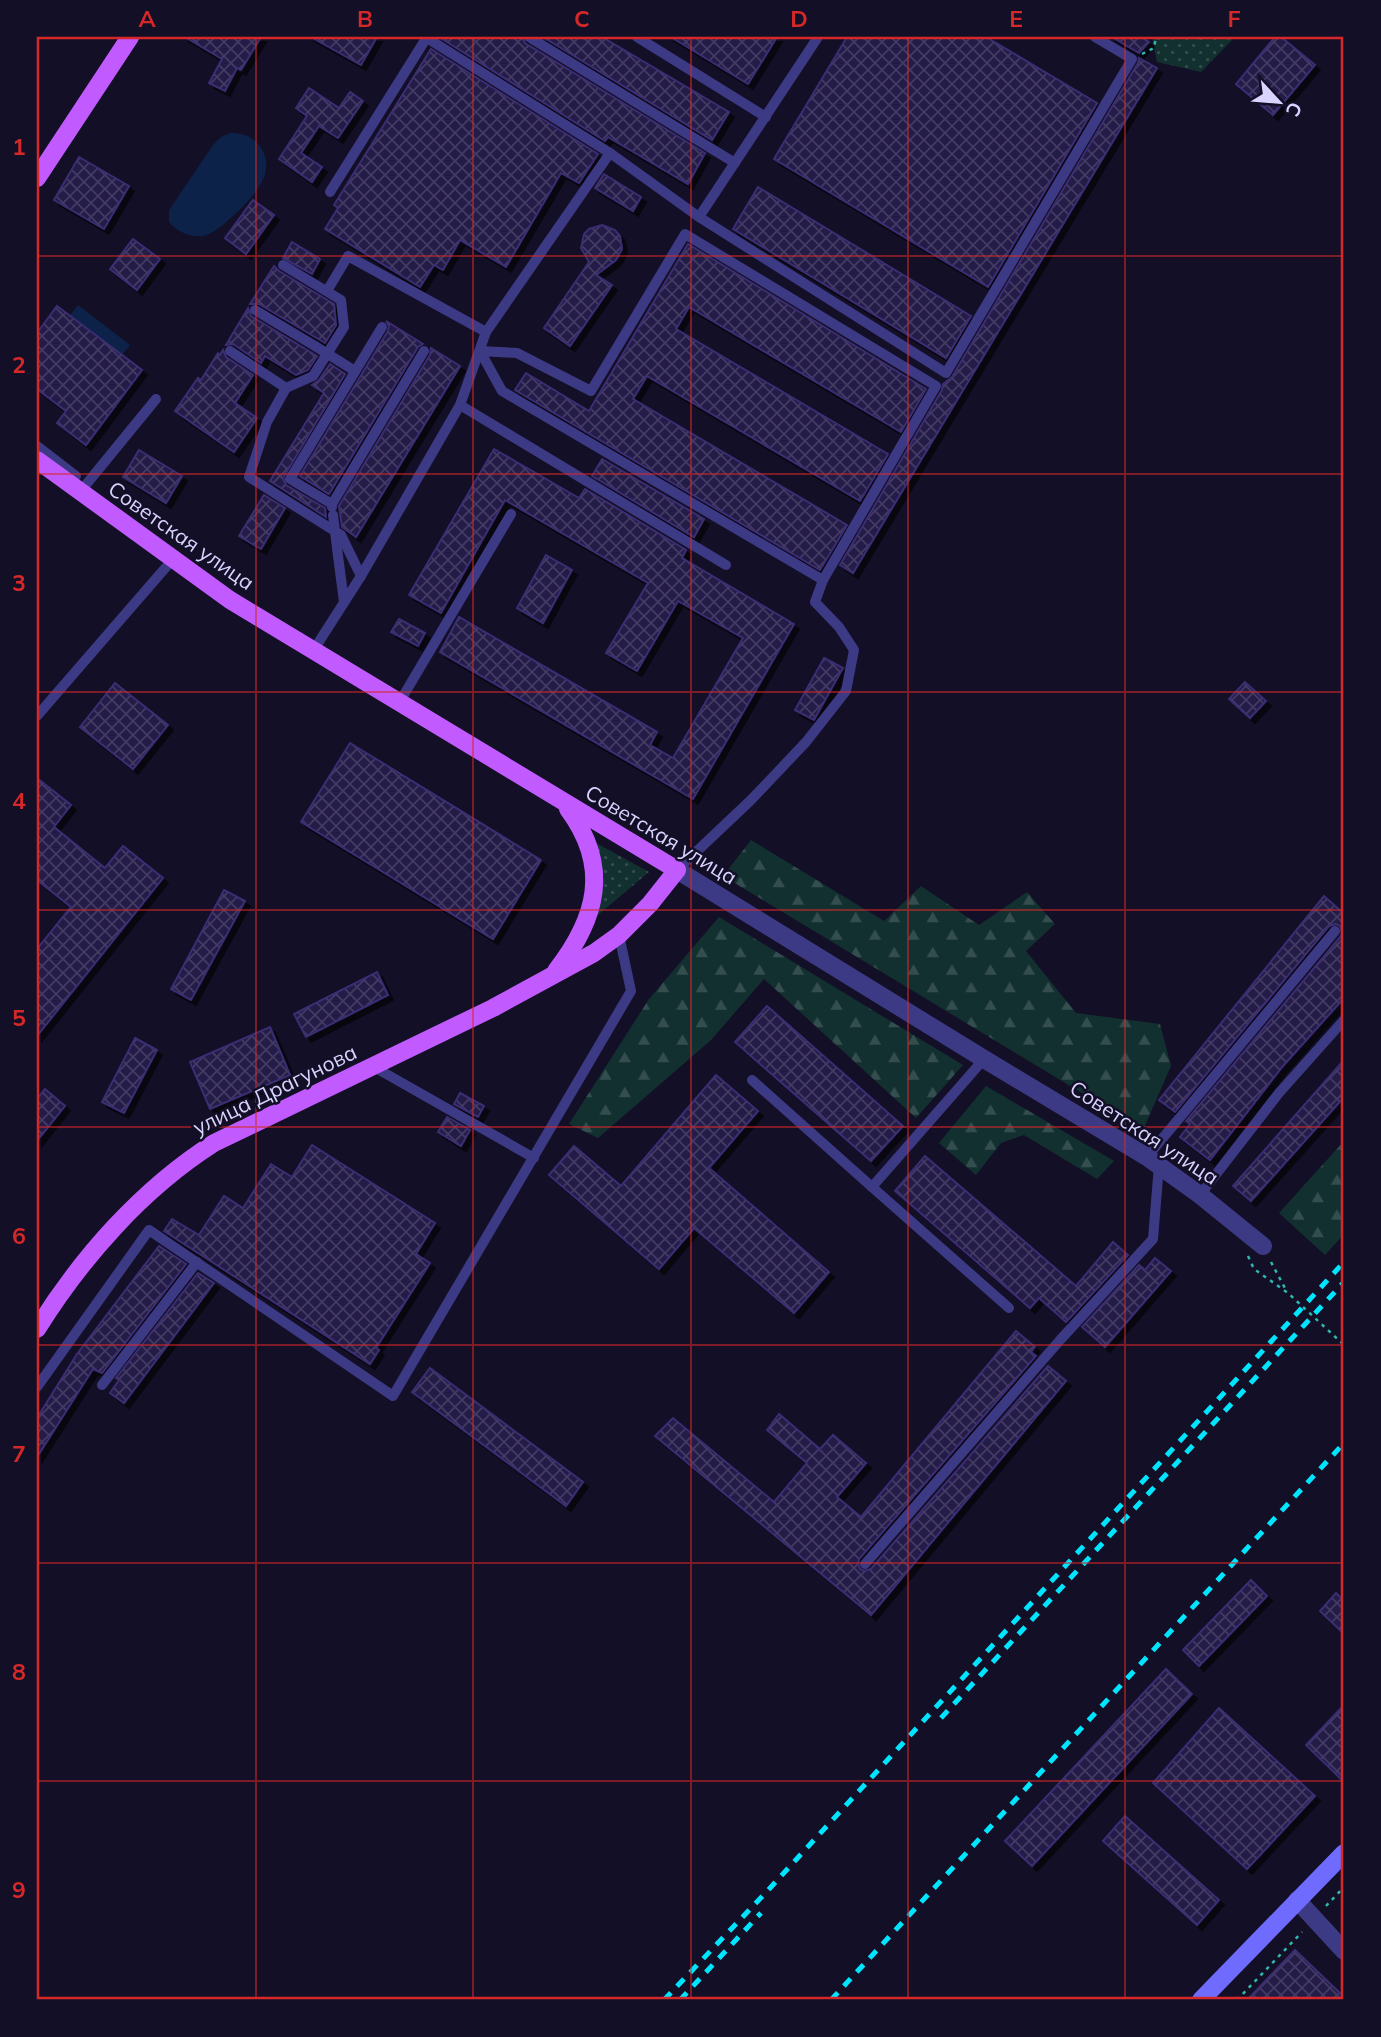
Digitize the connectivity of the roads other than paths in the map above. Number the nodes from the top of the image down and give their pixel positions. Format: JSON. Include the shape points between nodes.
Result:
{"nodes":[{"id":1,"x":130,"y":37,"type":"edge"},
{"id":2,"x":427,"y":37,"type":"edge"},
{"id":3,"x":529,"y":37,"type":"edge"},
{"id":4,"x":637,"y":37,"type":"edge"},
{"id":5,"x":818,"y":37,"type":"edge"},
{"id":6,"x":1095,"y":37,"type":"edge"},
{"id":7,"x":766,"y":117,"type":"junction"},
{"id":8,"x":610,"y":153,"type":"junction"},
{"id":9,"x":735,"y":163,"type":"junction"},
{"id":10,"x":37,"y":178,"type":"edge"},
{"id":11,"x":330,"y":192,"type":"dead end"},
{"id":12,"x":699,"y":217,"type":"junction"},
{"id":13,"x":283,"y":265,"type":"dead end"},
{"id":14,"x":327,"y":291,"type":"junction"},
{"id":15,"x":255,"y":310,"type":"dead end"},
{"id":16,"x":382,"y":327,"type":"dead end"},
{"id":17,"x":486,"y":332,"type":"junction"},
{"id":18,"x":230,"y":351,"type":"dead end"},
{"id":19,"x":424,"y":351,"type":"dead end"},
{"id":20,"x":480,"y":351,"type":"junction"},
{"id":21,"x":355,"y":371,"type":"junction"},
{"id":22,"x":286,"y":388,"type":"junction"},
{"id":23,"x":156,"y":399,"type":"dead end"},
{"id":24,"x":460,"y":405,"type":"junction"},
{"id":25,"x":37,"y":446,"type":"edge"},
{"id":26,"x":37,"y":460,"type":"edge"},
{"id":27,"x":75,"y":488,"type":"junction"},
{"id":28,"x":332,"y":509,"type":"junction"},
{"id":29,"x":511,"y":514,"type":"dead end"},
{"id":30,"x":173,"y":559,"type":"junction"},
{"id":31,"x":726,"y":565,"type":"dead end"},
{"id":32,"x":361,"y":576,"type":"junction"},
{"id":33,"x":823,"y":580,"type":"junction"},
{"id":34,"x":344,"y":602,"type":"junction"},
{"id":35,"x":313,"y":651,"type":"junction"},
{"id":36,"x":399,"y":704,"type":"junction"},
{"id":37,"x":37,"y":716,"type":"edge"},
{"id":38,"x":562,"y":802,"type":"junction"},
{"id":39,"x":677,"y":870,"type":"junction"},
{"id":40,"x":1335,"y":932,"type":"dead end"},
{"id":41,"x":620,"y":935,"type":"junction"},
{"id":42,"x":549,"y":979,"type":"junction"},
{"id":43,"x":1344,"y":1020,"type":"edge"},
{"id":44,"x":984,"y":1059,"type":"junction"},
{"id":45,"x":374,"y":1067,"type":"junction"},
{"id":46,"x":752,"y":1080,"type":"dead end"},
{"id":47,"x":534,"y":1158,"type":"junction"},
{"id":48,"x":1153,"y":1161,"type":"junction"},
{"id":49,"x":872,"y":1187,"type":"junction"},
{"id":50,"x":1200,"y":1195,"type":"junction"},
{"id":51,"x":1263,"y":1246,"type":"road end"},
{"id":52,"x":197,"y":1262,"type":"junction"},
{"id":53,"x":1009,"y":1308,"type":"dead end"},
{"id":54,"x":37,"y":1329,"type":"edge"},
{"id":55,"x":102,"y":1385,"type":"dead end"},
{"id":56,"x":37,"y":1387,"type":"edge"},
{"id":57,"x":865,"y":1564,"type":"dead end"},
{"id":58,"x":1344,"y":1853,"type":"edge"},
{"id":59,"x":1297,"y":1900,"type":"junction"},
{"id":60,"x":1344,"y":1951,"type":"edge"},
{"id":61,"x":1201,"y":2000,"type":"edge"}],
"edges":[{"from":1,"to":10,"type":"main road"},
{"from":2,"to":8,"type":"lane"},
{"from":2,"to":11,"type":"lane"},
{"from":3,"to":9,"type":"lane"},
{"from":4,"to":7,"type":"lane"},
{"from":5,"to":7,"type":"lane"},
{"from":6,"to":12,"type":"lane","via":[[1132,59],[946,373]]},
{"from":7,"to":9,"type":"lane"},
{"from":8,"to":12,"type":"lane"},
{"from":8,"to":17,"type":"lane"},
{"from":9,"to":12,"type":"lane"},
{"from":13,"to":14,"type":"lane"},
{"from":14,"to":17,"type":"lane","via":[[348,256]]},
{"from":14,"to":22,"type":"lane","via":[[341,300],[344,327],[313,376]]},
{"from":15,"to":21,"type":"lane","bridge":true},
{"from":16,"to":21,"type":"lane"},
{"from":17,"to":20,"type":"lane"},
{"from":18,"to":22,"type":"lane"},
{"from":19,"to":28,"type":"lane"},
{"from":20,"to":24,"type":"lane"},
{"from":20,"to":33,"type":"lane","via":[[502,391]]},
{"from":20,"to":33,"type":"lane","via":[[517,353],[591,391],[685,234],[936,386]]},
{"from":21,"to":28,"type":"lane","via":[[290,479]]},
{"from":22,"to":32,"type":"lane","via":[[267,422],[249,477],[341,535]]},
{"from":23,"to":27,"type":"lane"},
{"from":24,"to":31,"type":"lane"},
{"from":24,"to":32,"type":"lane"},
{"from":25,"to":27,"type":"lane","via":[[76,476]]},
{"from":26,"to":27,"type":"main road","name":"Советская улица"},
{"from":27,"to":30,"type":"main road","name":"Советская улица"},
{"from":28,"to":34,"type":"lane","bridge":true},
{"from":29,"to":36,"type":"lane"},
{"from":30,"to":35,"type":"main road","name":"Советская улица"},
{"from":30,"to":37,"type":"lane"},
{"from":32,"to":34,"type":"lane"},
{"from":33,"to":39,"type":"lane","via":[[815,602],[854,650],[846,691],[806,742]]},
{"from":34,"to":35,"type":"lane"},
{"from":35,"to":36,"type":"main road","name":"Советская улица"},
{"from":36,"to":38,"type":"main road","name":"Советская улица"},
{"from":38,"to":39,"type":"main road","name":"Советская улица"},
{"from":38,"to":42,"type":"main road","via":[[583,830],[595,888],[573,949]]},
{"from":39,"to":41,"type":"main road","name":"улица Драгунова"},
{"from":39,"to":44,"type":"street","name":"Советская улица"},
{"from":40,"to":48,"type":"lane"},
{"from":41,"to":42,"type":"main road","name":"улица Драгунова"},
{"from":41,"to":47,"type":"lane","via":[[631,991]]},
{"from":42,"to":45,"type":"main road","name":"улица Драгунова"},
{"from":43,"to":50,"type":"lane","via":[[1279,1093]]},
{"from":44,"to":48,"type":"street","name":"Советская улица"},
{"from":44,"to":49,"type":"lane"},
{"from":45,"to":47,"type":"lane"},
{"from":45,"to":54,"type":"main road","name":"улица Драгунова","via":[[214,1143],[180,1164],[82,1265]]},
{"from":46,"to":49,"type":"lane"},
{"from":47,"to":52,"type":"lane","via":[[393,1396]]},
{"from":48,"to":50,"type":"street","name":"Советская улица"},
{"from":48,"to":57,"type":"lane","via":[[1153,1239]]},
{"from":49,"to":53,"type":"lane"},
{"from":50,"to":51,"type":"street","name":"Советская улица"},
{"from":52,"to":55,"type":"lane"},
{"from":52,"to":56,"type":"lane","via":[[149,1230]]},
{"from":58,"to":59,"type":"main road"},
{"from":59,"to":60,"type":"street"},
{"from":59,"to":61,"type":"main road"}]}
